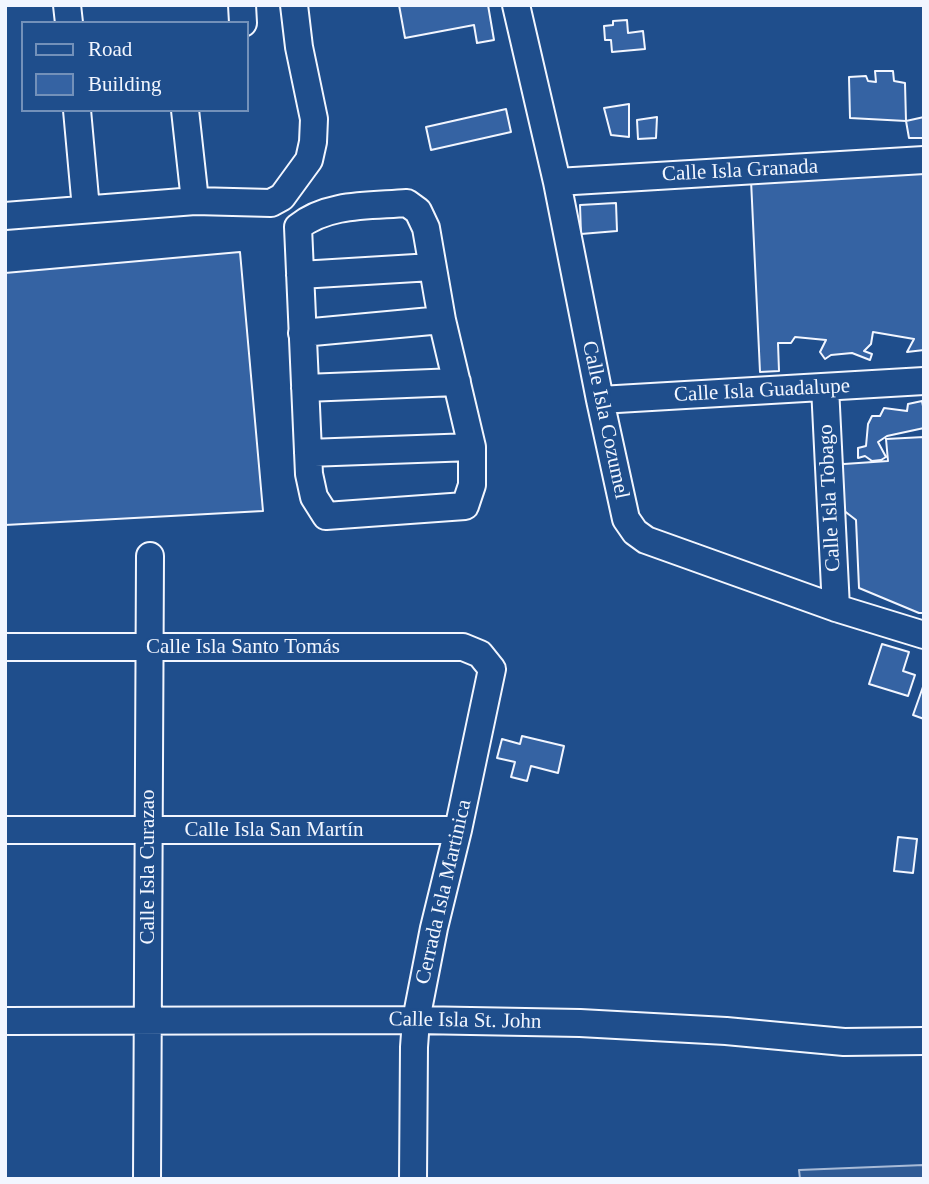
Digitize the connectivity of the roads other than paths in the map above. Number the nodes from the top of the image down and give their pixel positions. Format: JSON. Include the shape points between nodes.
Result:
{"nodes":[{"id":1,"x":294,"y":5,"type":"edge"},
{"id":2,"x":516,"y":5,"type":"edge"},
{"id":3,"x":77,"y":112,"type":"edge"},
{"id":4,"x":185,"y":112,"type":"edge"},
{"id":5,"x":924,"y":160,"type":"edge"},
{"id":6,"x":557,"y":182,"type":"junction"},
{"id":7,"x":282,"y":197,"type":"junction"},
{"id":8,"x":195,"y":201,"type":"junction"},
{"id":9,"x":86,"y":209,"type":"junction"},
{"id":10,"x":5,"y":216,"type":"edge"},
{"id":11,"x":308,"y":219,"type":"junction"},
{"id":12,"x":432,"y":267,"type":"junction"},
{"id":13,"x":300,"y":275,"type":"junction"},
{"id":14,"x":442,"y":320,"type":"junction"},
{"id":15,"x":302,"y":333,"type":"junction"},
{"id":16,"x":924,"y":381,"type":"edge"},
{"id":17,"x":457,"y":383,"type":"junction"},
{"id":18,"x":825,"y":387,"type":"junction"},
{"id":19,"x":305,"y":388,"type":"junction"},
{"id":20,"x":600,"y":401,"type":"junction"},
{"id":21,"x":472,"y":447,"type":"junction"},
{"id":22,"x":308,"y":453,"type":"junction"},
{"id":23,"x":150,"y":556,"type":"dead end"},
{"id":24,"x":836,"y":608,"type":"junction"},
{"id":25,"x":924,"y":635,"type":"edge"},
{"id":26,"x":5,"y":647,"type":"edge"},
{"id":27,"x":149,"y":648,"type":"junction"},
{"id":28,"x":480,"y":654,"type":"joint"},
{"id":29,"x":148,"y":830,"type":"junction"},
{"id":30,"x":458,"y":830,"type":"junction"},
{"id":31,"x":5,"y":831,"type":"edge"},
{"id":32,"x":416,"y":1020,"type":"junction"},
{"id":33,"x":5,"y":1021,"type":"edge"},
{"id":34,"x":148,"y":1021,"type":"junction"},
{"id":35,"x":924,"y":1041,"type":"edge"},
{"id":36,"x":147,"y":1179,"type":"edge"},
{"id":37,"x":413,"y":1179,"type":"edge"}],
"edges":[{"from":1,"to":7,"type":"street","via":[[314,120],[313,142],[309,160]]},
{"from":2,"to":6,"type":"street","name":"Calle Isla Cozumel"},
{"from":3,"to":9,"type":"street"},
{"from":4,"to":8,"type":"street"},
{"from":5,"to":6,"type":"street","name":"Calle Isla Granada"},
{"from":6,"to":20,"type":"street","name":"Calle Isla Cozumel"},
{"from":7,"to":8,"type":"street","via":[[271,203]]},
{"from":7,"to":11,"type":"street"},
{"from":8,"to":9,"type":"street"},
{"from":9,"to":10,"type":"street"},
{"from":11,"to":12,"type":"street","via":[[336,209],[407,203],[418,211],[426,228]]},
{"from":11,"to":13,"type":"street","via":[[298,227]]},
{"from":12,"to":13,"type":"street"},
{"from":12,"to":14,"type":"street"},
{"from":13,"to":15,"type":"street"},
{"from":14,"to":15,"type":"street"},
{"from":14,"to":17,"type":"street"},
{"from":15,"to":19,"type":"street"},
{"from":16,"to":18,"type":"street","name":"Calle Isla Guadalupe"},
{"from":17,"to":19,"type":"street"},
{"from":17,"to":21,"type":"street"},
{"from":18,"to":20,"type":"street","name":"Calle Isla Guadalupe"},
{"from":18,"to":24,"type":"street","name":"Calle Isla Tobago"},
{"from":19,"to":22,"type":"street"},
{"from":20,"to":24,"type":"street","name":"Calle Isla Cozumel","via":[[626,519],[635,532],[646,540]]},
{"from":21,"to":22,"type":"street"},
{"from":21,"to":22,"type":"street","via":[[472,485],[465,506],[327,516],[314,497]]},
{"from":23,"to":27,"type":"street","name":"Calle Isla Curazao"},
{"from":24,"to":25,"type":"street","name":"Calle Isla Cozumel"},
{"from":26,"to":27,"type":"street","name":"Calle Isla Santo Tomás"},
{"from":27,"to":28,"type":"street","name":"Calle Isla Santo Tomás","via":[[463,648]]},
{"from":27,"to":29,"type":"street","name":"Calle Isla Curazao"},
{"from":28,"to":30,"type":"street","name":"Cerrada Isla Martinica","via":[[492,669]]},
{"from":29,"to":30,"type":"street","name":"Calle Isla San Martín"},
{"from":29,"to":31,"type":"street","name":"Calle Isla San Martín"},
{"from":29,"to":34,"type":"street","name":"Calle Isla Curazao"},
{"from":30,"to":32,"type":"street","name":"Cerrada Isla Martinica"},
{"from":32,"to":34,"type":"street","name":"Calle Isla St. John"},
{"from":32,"to":35,"type":"street","name":"Calle Isla St. John","via":[[580,1023],[844,1042]]},
{"from":32,"to":37,"type":"street","name":"Cerrada Isla Martinica"},
{"from":33,"to":34,"type":"street","name":"Calle Isla St. John"},
{"from":34,"to":36,"type":"street","name":"Calle Isla Curazao"}]}
